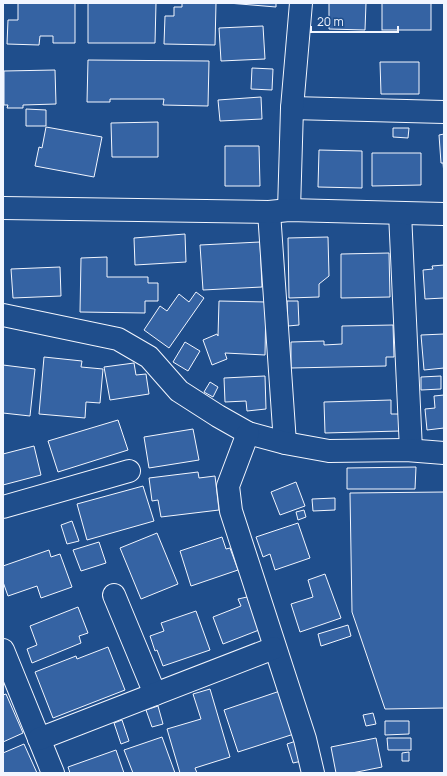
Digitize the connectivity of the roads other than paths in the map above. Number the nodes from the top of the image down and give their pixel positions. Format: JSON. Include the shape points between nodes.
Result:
{"nodes":[{"id":1,"x":302,"y":3,"type":"edge"},
{"id":2,"x":292,"y":108,"type":"junction"},
{"id":3,"x":444,"y":112,"type":"edge"},
{"id":4,"x":3,"y":208,"type":"edge"},
{"id":5,"x":279,"y":211,"type":"junction"},
{"id":6,"x":400,"y":213,"type":"junction"},
{"id":7,"x":444,"y":214,"type":"edge"},
{"id":8,"x":3,"y":315,"type":"edge"},
{"id":9,"x":248,"y":433,"type":"junction"},
{"id":10,"x":286,"y":443,"type":"junction"},
{"id":11,"x":412,"y":450,"type":"junction"},
{"id":12,"x":444,"y":453,"type":"edge"},
{"id":13,"x":129,"y":471,"type":"dead end"},
{"id":14,"x":3,"y":507,"type":"edge"},
{"id":15,"x":114,"y":595,"type":"dead end"},
{"id":16,"x":274,"y":648,"type":"junction"},
{"id":17,"x":3,"y":650,"type":"edge"},
{"id":18,"x":155,"y":694,"type":"junction"},
{"id":19,"x":39,"y":739,"type":"junction"},
{"id":20,"x":53,"y":773,"type":"edge"},
{"id":21,"x":313,"y":773,"type":"edge"}],
"edges":[{"from":1,"to":2,"type":"street"},
{"from":2,"to":3,"type":"street"},
{"from":2,"to":5,"type":"street"},
{"from":4,"to":5,"type":"street"},
{"from":5,"to":6,"type":"street"},
{"from":5,"to":10,"type":"street"},
{"from":6,"to":7,"type":"street"},
{"from":6,"to":11,"type":"street"},
{"from":8,"to":9,"type":"street","via":[[118,339],[149,357],[179,391]]},
{"from":9,"to":10,"type":"street"},
{"from":9,"to":16,"type":"street","via":[[228,486],[231,511]]},
{"from":10,"to":11,"type":"street","via":[[329,451]]},
{"from":11,"to":12,"type":"street"},
{"from":13,"to":14,"type":"street"},
{"from":15,"to":18,"type":"street"},
{"from":16,"to":18,"type":"street"},
{"from":16,"to":21,"type":"street","via":[[305,739]]},
{"from":17,"to":19,"type":"street"},
{"from":18,"to":19,"type":"street"},
{"from":19,"to":20,"type":"street"}]}
